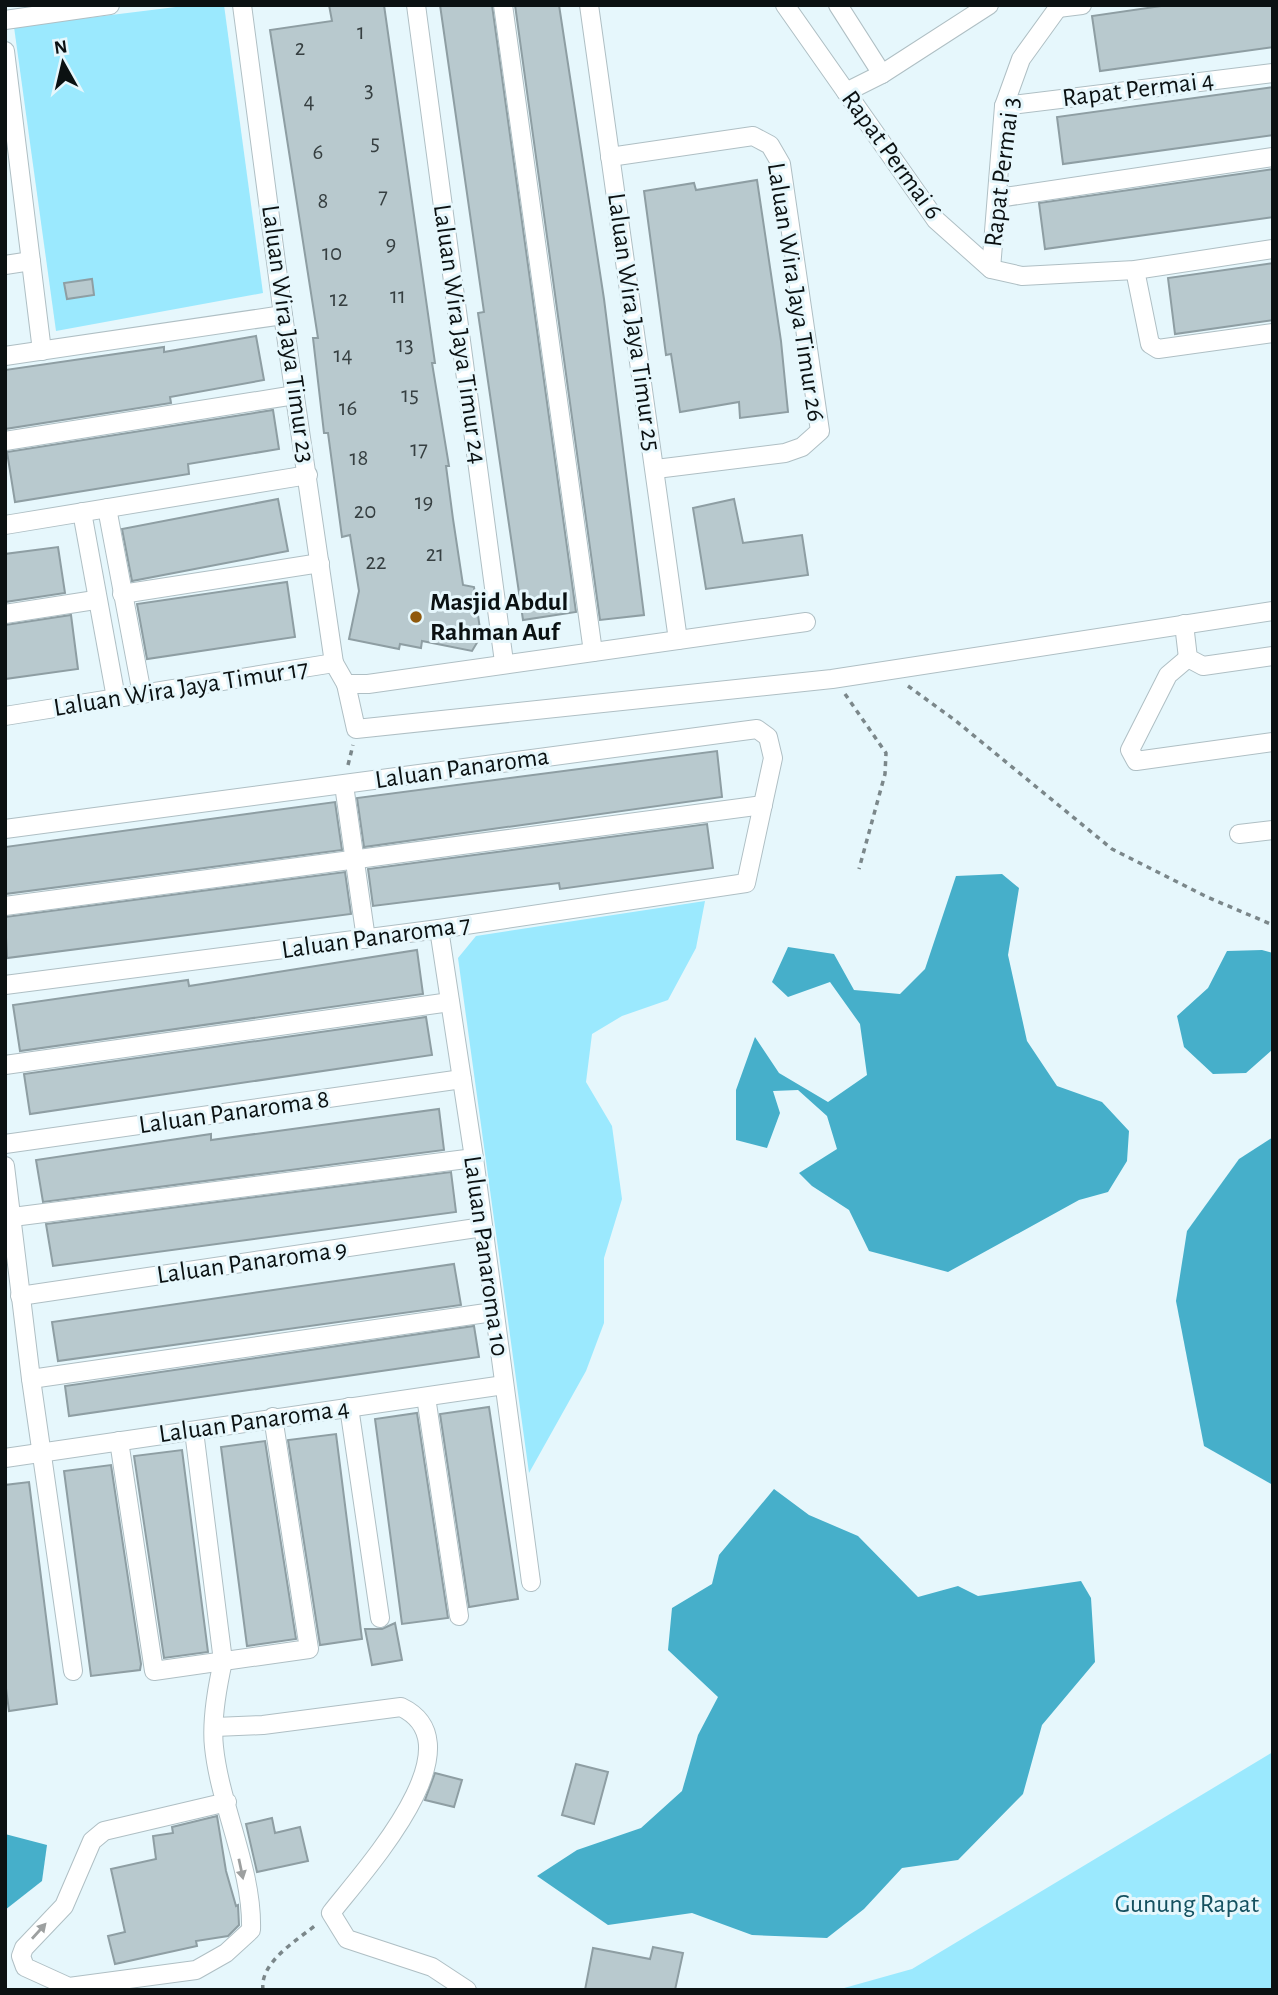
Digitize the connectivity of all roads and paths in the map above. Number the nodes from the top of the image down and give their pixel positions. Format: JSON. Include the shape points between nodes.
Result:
{"nodes":[{"id":1,"x":110,"y":5,"type":"edge"},
{"id":2,"x":242,"y":5,"type":"edge"},
{"id":3,"x":416,"y":5,"type":"edge"},
{"id":4,"x":503,"y":5,"type":"edge"},
{"id":5,"x":589,"y":5,"type":"edge"},
{"id":6,"x":785,"y":5,"type":"edge"},
{"id":7,"x":838,"y":5,"type":"edge"},
{"id":8,"x":989,"y":5,"type":"edge"},
{"id":9,"x":1082,"y":5,"type":"edge"},
{"id":10,"x":1059,"y":7,"type":"edge"},
{"id":11,"x":68,"y":8,"type":"edge"},
{"id":12,"x":5,"y":20,"type":"edge"},
{"id":13,"x":5,"y":51,"type":"edge"},
{"id":14,"x":1273,"y":72,"type":"edge"},
{"id":15,"x":882,"y":74,"type":"junction"},
{"id":16,"x":846,"y":92,"type":"junction"},
{"id":17,"x":8,"y":100,"type":"edge"},
{"id":18,"x":1004,"y":106,"type":"junction"},
{"id":19,"x":610,"y":157,"type":"junction"},
{"id":20,"x":1273,"y":157,"type":"edge"},
{"id":21,"x":12,"y":170,"type":"edge"},
{"id":22,"x":998,"y":198,"type":"junction"},
{"id":23,"x":1273,"y":248,"type":"edge"},
{"id":24,"x":31,"y":261,"type":"junction"},
{"id":25,"x":5,"y":265,"type":"edge"},
{"id":26,"x":990,"y":269,"type":"junction"},
{"id":27,"x":1135,"y":270,"type":"junction"},
{"id":28,"x":283,"y":315,"type":"junction"},
{"id":29,"x":1273,"y":333,"type":"edge"},
{"id":30,"x":42,"y":351,"type":"junction"},
{"id":31,"x":5,"y":356,"type":"edge"},
{"id":32,"x":295,"y":395,"type":"junction"},
{"id":33,"x":5,"y":441,"type":"edge"},
{"id":34,"x":656,"y":469,"type":"junction"},
{"id":35,"x":308,"y":475,"type":"junction"},
{"id":36,"x":107,"y":508,"type":"junction"},
{"id":37,"x":82,"y":512,"type":"junction"},
{"id":38,"x":5,"y":525,"type":"edge"},
{"id":39,"x":320,"y":563,"type":"junction"},
{"id":40,"x":122,"y":594,"type":"junction"},
{"id":41,"x":95,"y":600,"type":"junction"},
{"id":42,"x":1273,"y":611,"type":"edge"},
{"id":43,"x":5,"y":614,"type":"edge"},
{"id":44,"x":806,"y":622,"type":"dead end"},
{"id":45,"x":1184,"y":624,"type":"junction"},
{"id":46,"x":678,"y":640,"type":"junction"},
{"id":47,"x":593,"y":652,"type":"junction"},
{"id":48,"x":1273,"y":656,"type":"edge"},
{"id":49,"x":1188,"y":658,"type":"junction"},
{"id":50,"x":504,"y":662,"type":"junction"},
{"id":51,"x":334,"y":663,"type":"junction"},
{"id":52,"x":887,"y":671,"type":"junction"},
{"id":53,"x":832,"y":679,"type":"junction"},
{"id":54,"x":346,"y":684,"type":"junction"},
{"id":55,"x":142,"y":694,"type":"junction"},
{"id":56,"x":116,"y":698,"type":"junction"},
{"id":57,"x":5,"y":716,"type":"edge"},
{"id":58,"x":356,"y":729,"type":"junction"},
{"id":59,"x":1273,"y":742,"type":"edge"},
{"id":60,"x":344,"y":785,"type":"junction"},
{"id":61,"x":764,"y":805,"type":"junction"},
{"id":62,"x":5,"y":829,"type":"edge"},
{"id":63,"x":1273,"y":830,"type":"edge"},
{"id":64,"x":1239,"y":834,"type":"dead end"},
{"id":65,"x":354,"y":859,"type":"junction"},
{"id":66,"x":859,"y":869,"type":"dead end"},
{"id":67,"x":746,"y":883,"type":"joint"},
{"id":68,"x":5,"y":906,"type":"edge"},
{"id":69,"x":1273,"y":925,"type":"edge"},
{"id":70,"x":439,"y":929,"type":"junction"},
{"id":71,"x":366,"y":939,"type":"junction"},
{"id":72,"x":5,"y":985,"type":"edge"},
{"id":73,"x":450,"y":1002,"type":"junction"},
{"id":74,"x":5,"y":1065,"type":"edge"},
{"id":75,"x":462,"y":1079,"type":"junction"},
{"id":76,"x":5,"y":1144,"type":"edge"},
{"id":77,"x":474,"y":1158,"type":"junction"},
{"id":78,"x":5,"y":1166,"type":"edge"},
{"id":79,"x":8,"y":1218,"type":"edge"},
{"id":80,"x":483,"y":1227,"type":"junction"},
{"id":81,"x":20,"y":1296,"type":"junction"},
{"id":82,"x":493,"y":1312,"type":"junction"},
{"id":83,"x":31,"y":1379,"type":"junction"},
{"id":84,"x":504,"y":1385,"type":"junction"},
{"id":85,"x":426,"y":1397,"type":"junction"},
{"id":86,"x":349,"y":1407,"type":"junction"},
{"id":87,"x":274,"y":1417,"type":"junction"},
{"id":88,"x":194,"y":1431,"type":"junction"},
{"id":89,"x":119,"y":1441,"type":"junction"},
{"id":90,"x":42,"y":1452,"type":"junction"},
{"id":91,"x":5,"y":1458,"type":"edge"},
{"id":92,"x":531,"y":1583,"type":"dead end"},
{"id":93,"x":459,"y":1616,"type":"dead end"},
{"id":94,"x":380,"y":1619,"type":"dead end"},
{"id":95,"x":223,"y":1661,"type":"junction"},
{"id":96,"x":73,"y":1671,"type":"dead end"},
{"id":97,"x":215,"y":1727,"type":"junction"},
{"id":98,"x":227,"y":1802,"type":"junction"},
{"id":99,"x":331,"y":1913,"type":"junction"},
{"id":100,"x":83,"y":1988,"type":"edge"},
{"id":101,"x":263,"y":1990,"type":"edge"},
{"id":102,"x":467,"y":1990,"type":"edge"}],
"edges":[{"from":1,"to":11,"type":"street"},
{"from":2,"to":28,"type":"street","name":"Laluan Wira Jaya Timur 23"},
{"from":3,"to":50,"type":"street","name":"Laluan Wira Jaya Timur 24"},
{"from":4,"to":47,"type":"street"},
{"from":5,"to":19,"type":"street","name":"Laluan Wira Jaya Timur 25"},
{"from":6,"to":16,"type":"street","name":"Rapat Permai 6"},
{"from":7,"to":15,"type":"street"},
{"from":8,"to":15,"type":"street"},
{"from":9,"to":10,"type":"street"},
{"from":10,"to":18,"type":"street","name":"Rapat Permai 3","via":[[1021,59]]},
{"from":11,"to":12,"type":"street"},
{"from":13,"to":17,"type":"street"},
{"from":14,"to":18,"type":"street","name":"Rapat Permai 4"},
{"from":15,"to":16,"type":"street"},
{"from":16,"to":26,"type":"street","name":"Rapat Permai 6","via":[[936,220]]},
{"from":17,"to":21,"type":"street"},
{"from":18,"to":22,"type":"street","name":"Rapat Permai 3"},
{"from":19,"to":34,"type":"street","name":"Laluan Wira Jaya Timur 25"},
{"from":19,"to":34,"type":"street","name":"Laluan Wira Jaya Timur 26","via":[[752,136],[770,145],[781,164],[820,431],[802,447],[785,453]]},
{"from":20,"to":22,"type":"street"},
{"from":21,"to":24,"type":"street"},
{"from":22,"to":26,"type":"street","name":"Rapat Permai 3"},
{"from":23,"to":27,"type":"street"},
{"from":24,"to":25,"type":"street"},
{"from":24,"to":30,"type":"street"},
{"from":26,"to":27,"type":"street","via":[[1022,276]]},
{"from":27,"to":29,"type":"street","via":[[1150,344],[1158,349]]},
{"from":28,"to":30,"type":"street"},
{"from":28,"to":32,"type":"street","name":"Laluan Wira Jaya Timur 23"},
{"from":30,"to":31,"type":"street"},
{"from":32,"to":33,"type":"street"},
{"from":32,"to":35,"type":"street","name":"Laluan Wira Jaya Timur 23"},
{"from":34,"to":46,"type":"street","name":"Laluan Wira Jaya Timur 25"},
{"from":35,"to":36,"type":"street"},
{"from":35,"to":39,"type":"street","name":"Laluan Wira Jaya Timur 23"},
{"from":36,"to":37,"type":"street"},
{"from":36,"to":40,"type":"street"},
{"from":37,"to":38,"type":"street"},
{"from":37,"to":41,"type":"street"},
{"from":39,"to":40,"type":"street"},
{"from":39,"to":51,"type":"street","name":"Laluan Wira Jaya Timur 23"},
{"from":40,"to":55,"type":"street"},
{"from":41,"to":43,"type":"street"},
{"from":41,"to":56,"type":"street"},
{"from":42,"to":45,"type":"street"},
{"from":44,"to":46,"type":"street","name":"Laluan Wira Jaya Timur 17"},
{"from":45,"to":49,"type":"street"},
{"from":45,"to":52,"type":"street"},
{"from":46,"to":47,"type":"street","name":"Laluan Wira Jaya Timur 17"},
{"from":47,"to":50,"type":"street","name":"Laluan Wira Jaya Timur 17"},
{"from":48,"to":49,"type":"street","via":[[1203,666]]},
{"from":49,"to":59,"type":"street","via":[[1168,675],[1130,750],[1136,761]]},
{"from":50,"to":54,"type":"street","name":"Laluan Wira Jaya Timur 17"},
{"from":51,"to":54,"type":"street","name":"Laluan Wira Jaya Timur 17"},
{"from":51,"to":55,"type":"street","name":"Laluan Wira Jaya Timur 17"},
{"from":52,"to":53,"type":"street"},
{"from":52,"to":69,"type":"path","via":[[956,721],[1112,849]]},
{"from":53,"to":58,"type":"street"},
{"from":53,"to":66,"type":"path","via":[[886,753],[885,774]]},
{"from":54,"to":58,"type":"street"},
{"from":55,"to":56,"type":"street","name":"Laluan Wira Jaya Timur 17"},
{"from":56,"to":57,"type":"street","name":"Laluan Wira Jaya Timur 17"},
{"from":58,"to":60,"type":"path"},
{"from":60,"to":61,"type":"street","name":"Laluan Panaroma","via":[[757,729],[768,737],[773,758]]},
{"from":60,"to":62,"type":"street","name":"Laluan Panaroma"},
{"from":60,"to":65,"type":"street"},
{"from":61,"to":65,"type":"street"},
{"from":61,"to":67,"type":"street","name":"Laluan Panaroma"},
{"from":63,"to":64,"type":"street"},
{"from":65,"to":68,"type":"street"},
{"from":65,"to":71,"type":"street"},
{"from":67,"to":70,"type":"street","name":"Laluan Panaroma 7"},
{"from":70,"to":71,"type":"street","name":"Laluan Panaroma 7"},
{"from":70,"to":73,"type":"street","name":"Laluan Panaroma 10"},
{"from":71,"to":72,"type":"street","name":"Laluan Panaroma 7"},
{"from":73,"to":74,"type":"street"},
{"from":73,"to":75,"type":"street","name":"Laluan Panaroma 10"},
{"from":75,"to":76,"type":"street","name":"Laluan Panaroma 8"},
{"from":75,"to":77,"type":"street","name":"Laluan Panaroma 10"},
{"from":77,"to":79,"type":"street"},
{"from":77,"to":80,"type":"street","name":"Laluan Panaroma 10"},
{"from":78,"to":79,"type":"street"},
{"from":79,"to":81,"type":"street"},
{"from":80,"to":81,"type":"street","name":"Laluan Panaroma 9"},
{"from":80,"to":82,"type":"street","name":"Laluan Panaroma 10"},
{"from":81,"to":83,"type":"street"},
{"from":82,"to":83,"type":"street"},
{"from":82,"to":84,"type":"street","name":"Laluan Panaroma 10"},
{"from":83,"to":90,"type":"street"},
{"from":84,"to":85,"type":"street","name":"Laluan Panaroma 4"},
{"from":84,"to":92,"type":"street","name":"Laluan Panaroma 10"},
{"from":85,"to":86,"type":"street","name":"Laluan Panaroma 4"},
{"from":85,"to":93,"type":"street"},
{"from":86,"to":87,"type":"street","name":"Laluan Panaroma 4"},
{"from":86,"to":94,"type":"street"},
{"from":87,"to":88,"type":"street","name":"Laluan Panaroma 4"},
{"from":87,"to":95,"type":"street","via":[[309,1649]]},
{"from":88,"to":89,"type":"street","name":"Laluan Panaroma 4"},
{"from":88,"to":95,"type":"street"},
{"from":89,"to":90,"type":"street","name":"Laluan Panaroma 4"},
{"from":89,"to":95,"type":"street","via":[[154,1671]]},
{"from":90,"to":91,"type":"street","name":"Laluan Panaroma 4"},
{"from":90,"to":96,"type":"street"},
{"from":95,"to":97,"type":"street"},
{"from":97,"to":98,"type":"street","via":[[214,1746]]},
{"from":97,"to":99,"type":"street","via":[[401,1707],[426,1729],[423,1780],[414,1803]]},
{"from":98,"to":100,"type":"street","one_way":true,"via":[[251,1930],[226,1953],[196,1970]]},
{"from":100,"to":98,"type":"street","one_way":true,"via":[[69,1987],[25,1967],[21,1956],[64,1906],[92,1841],[122,1824]]},
{"from":99,"to":101,"type":"path","via":[[270,1965]]},
{"from":99,"to":102,"type":"street","via":[[347,1939],[432,1967]]}]}
